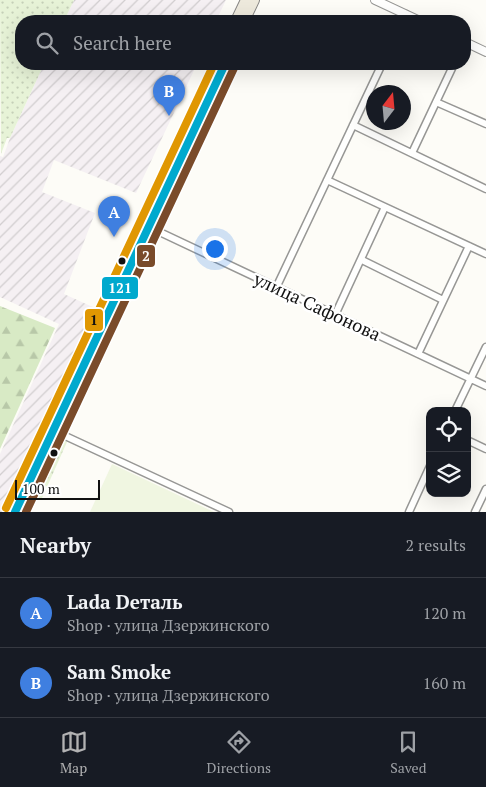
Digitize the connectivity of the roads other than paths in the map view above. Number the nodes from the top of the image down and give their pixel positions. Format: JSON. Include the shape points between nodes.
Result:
{"nodes":[{"id":1,"x":246,"y":0,"type":"edge"},
{"id":2,"x":254,"y":0,"type":"edge"},
{"id":3,"x":375,"y":0,"type":"edge"},
{"id":4,"x":239,"y":15,"type":"edge"},
{"id":5,"x":247,"y":15,"type":"edge"},
{"id":6,"x":399,"y":15,"type":"edge"},
{"id":7,"x":471,"y":45,"type":"edge"},
{"id":8,"x":486,"y":52,"type":"edge"},
{"id":9,"x":214,"y":70,"type":"edge"},
{"id":10,"x":222,"y":70,"type":"edge"},
{"id":11,"x":379,"y":70,"type":"edge"},
{"id":12,"x":451,"y":70,"type":"edge"},
{"id":13,"x":436,"y":102,"type":"junction"},
{"id":14,"x":486,"y":124,"type":"edge"},
{"id":15,"x":353,"y":125,"type":"junction"},
{"id":16,"x":412,"y":153,"type":"junction"},
{"id":17,"x":327,"y":180,"type":"junction"},
{"id":18,"x":486,"y":189,"type":"edge"},
{"id":19,"x":385,"y":207,"type":"junction"},
{"id":20,"x":149,"y":227,"type":"junction"},
{"id":21,"x":469,"y":246,"type":"junction"},
{"id":22,"x":486,"y":254,"type":"edge"},
{"id":23,"x":362,"y":260,"type":"junction"},
{"id":24,"x":276,"y":288,"type":"junction"},
{"id":25,"x":443,"y":300,"type":"junction"},
{"id":26,"x":335,"y":316,"type":"junction"},
{"id":27,"x":486,"y":347,"type":"edge"},
{"id":28,"x":418,"y":354,"type":"junction"},
{"id":29,"x":470,"y":379,"type":"junction"},
{"id":30,"x":486,"y":386,"type":"edge"},
{"id":31,"x":457,"y":407,"type":"edge"},
{"id":32,"x":51,"y":429,"type":"junction"},
{"id":33,"x":471,"y":442,"type":"edge"},
{"id":34,"x":486,"y":448,"type":"edge"},
{"id":35,"x":426,"y":475,"type":"edge"},
{"id":36,"x":486,"y":489,"type":"edge"},
{"id":37,"x":9,"y":512,"type":"edge"},
{"id":38,"x":15,"y":512,"type":"edge"},
{"id":39,"x":229,"y":512,"type":"edge"},
{"id":40,"x":409,"y":512,"type":"edge"},
{"id":41,"x":475,"y":512,"type":"edge"}],
"edges":[{"from":1,"to":4,"type":"main road"},
{"from":2,"to":5,"type":"main road"},
{"from":3,"to":6,"type":"street"},
{"from":7,"to":8,"type":"street"},
{"from":9,"to":32,"type":"main road","via":[[102,308]]},
{"from":10,"to":20,"type":"main road"},
{"from":11,"to":15,"type":"street"},
{"from":12,"to":13,"type":"street"},
{"from":13,"to":14,"type":"street"},
{"from":13,"to":16,"type":"street"},
{"from":15,"to":16,"type":"street"},
{"from":15,"to":17,"type":"street"},
{"from":16,"to":18,"type":"street"},
{"from":17,"to":19,"type":"street"},
{"from":17,"to":24,"type":"street"},
{"from":19,"to":21,"type":"street"},
{"from":19,"to":23,"type":"street"},
{"from":20,"to":24,"type":"street","name":"улица Сафонова"},
{"from":20,"to":32,"type":"main road"},
{"from":21,"to":22,"type":"street"},
{"from":21,"to":25,"type":"street"},
{"from":23,"to":25,"type":"street"},
{"from":23,"to":26,"type":"street"},
{"from":24,"to":26,"type":"street","name":"улица Сафонова"},
{"from":25,"to":28,"type":"street"},
{"from":26,"to":28,"type":"street","name":"улица Сафонова"},
{"from":27,"to":29,"type":"street"},
{"from":28,"to":29,"type":"street","name":"улица Сафонова"},
{"from":29,"to":30,"type":"street","name":"улица Сафонова"},
{"from":29,"to":31,"type":"street"},
{"from":32,"to":37,"type":"main road"},
{"from":32,"to":38,"type":"main road"},
{"from":32,"to":39,"type":"street"},
{"from":33,"to":34,"type":"street"},
{"from":35,"to":40,"type":"street"},
{"from":36,"to":41,"type":"street"}]}
